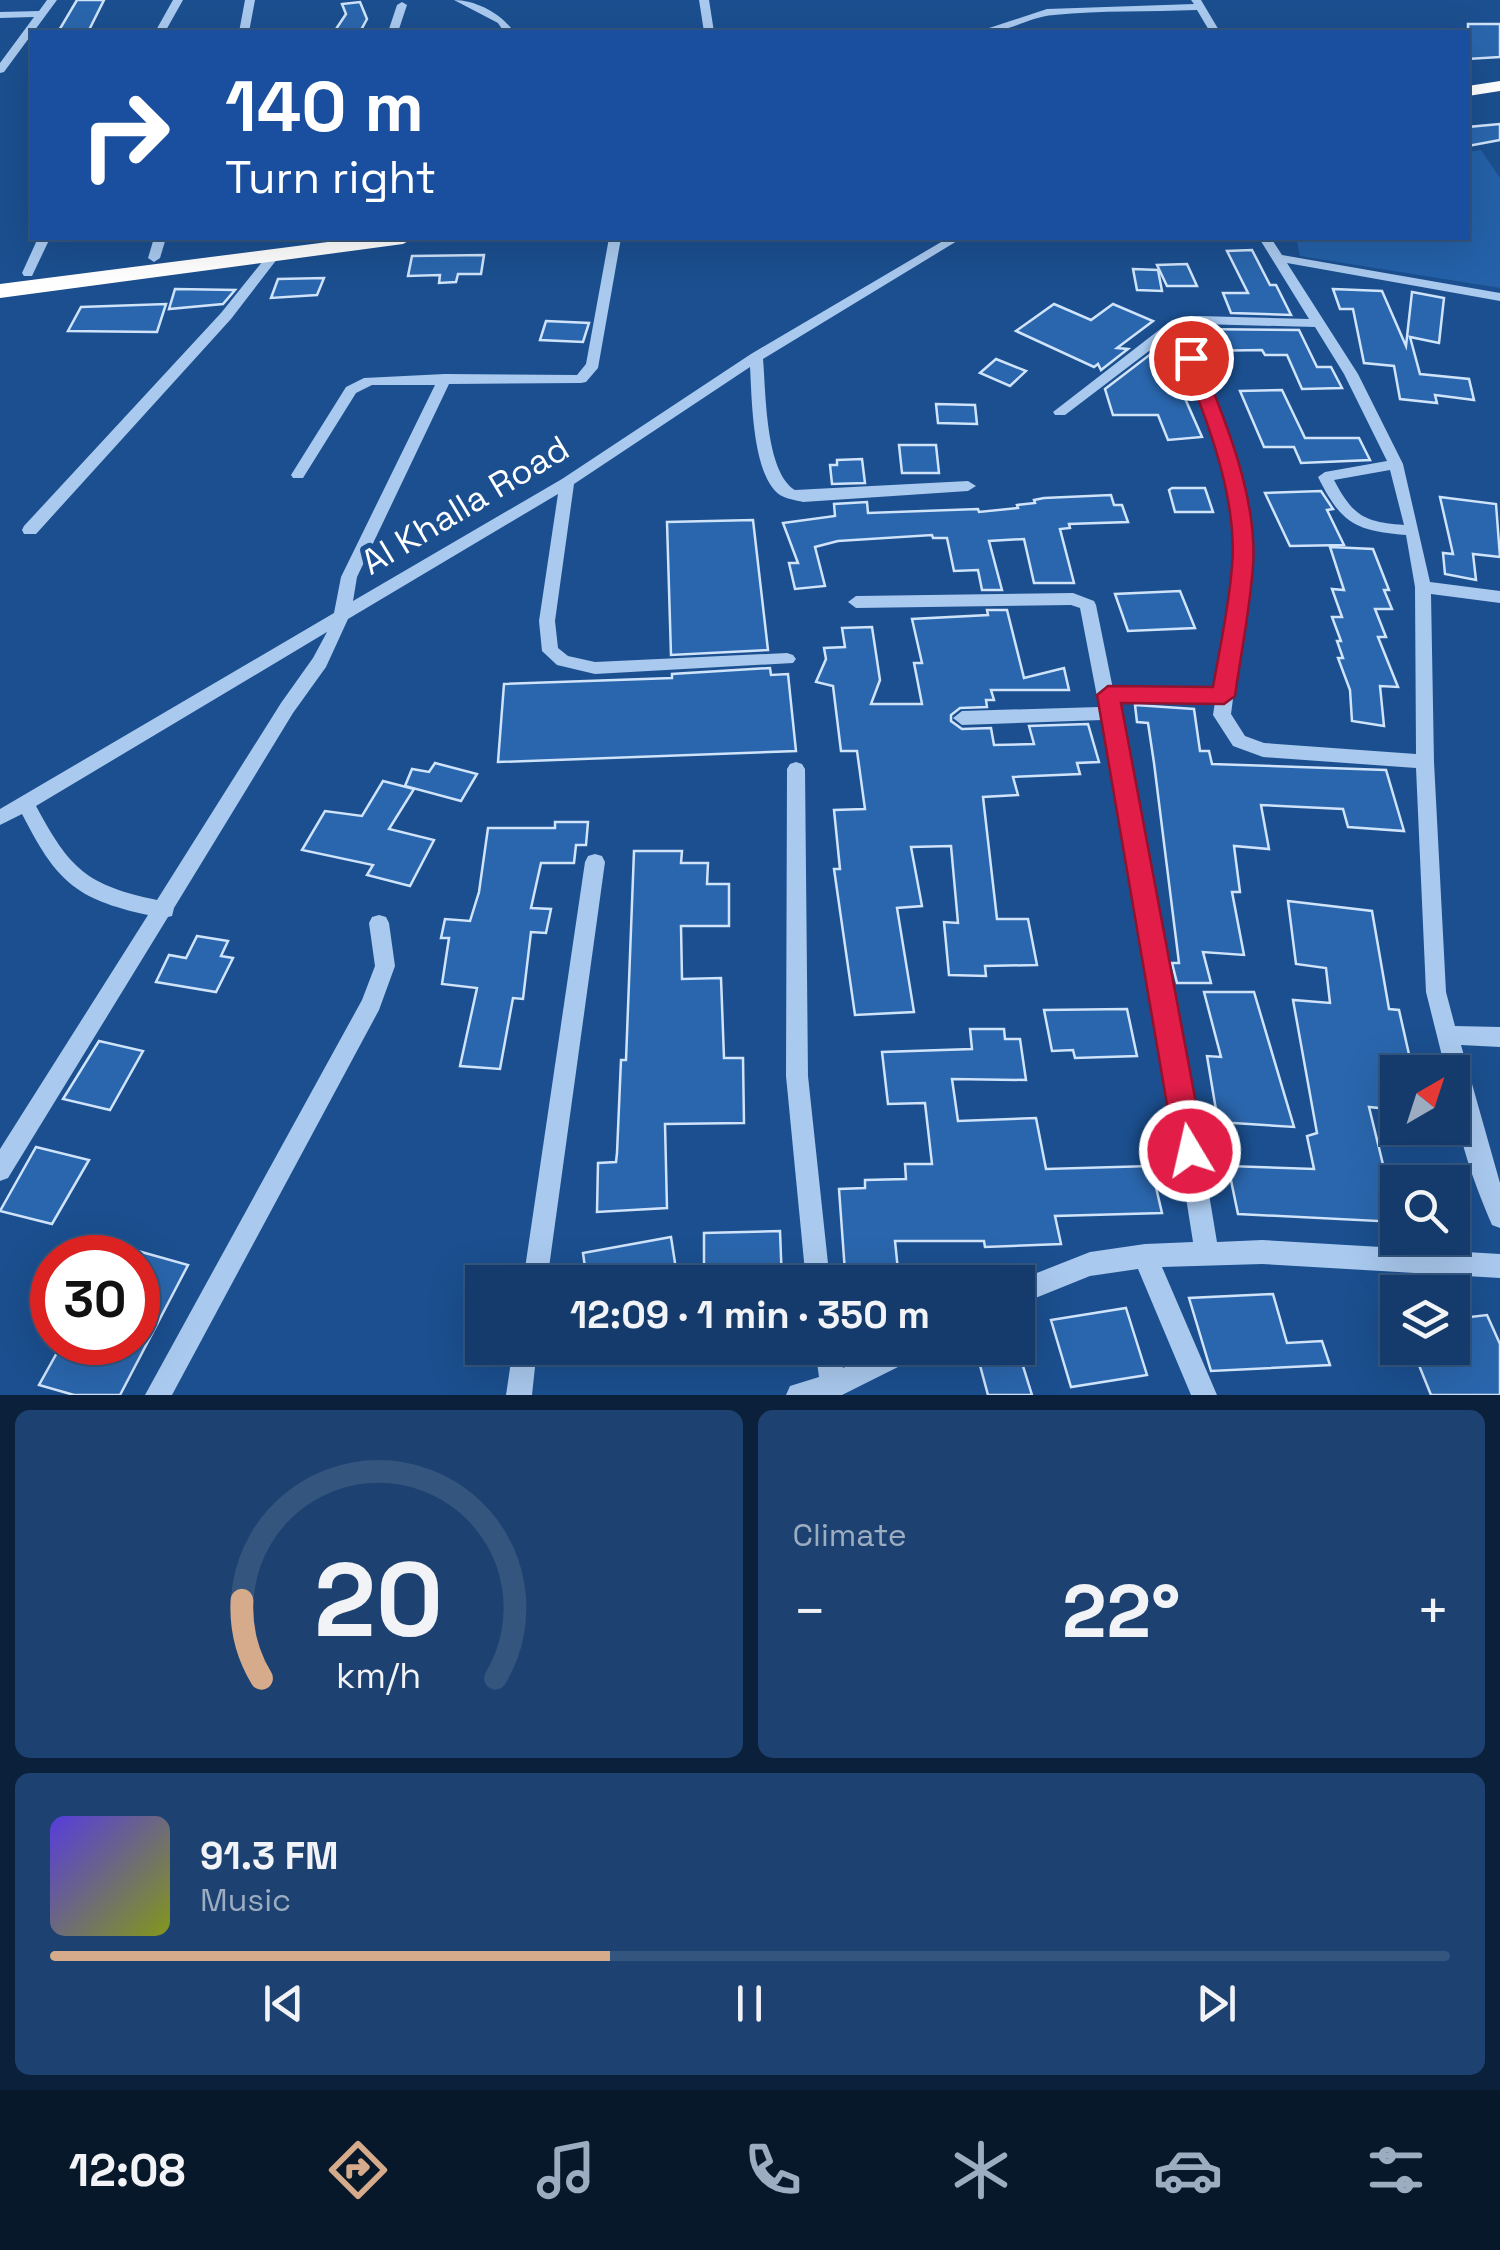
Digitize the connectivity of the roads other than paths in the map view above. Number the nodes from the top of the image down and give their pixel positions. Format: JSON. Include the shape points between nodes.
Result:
{"nodes":[{"id":1,"x":52,"y":0,"type":"edge"},
{"id":2,"x":178,"y":0,"type":"edge"},
{"id":3,"x":250,"y":0,"type":"edge"},
{"id":4,"x":459,"y":0,"type":"edge"},
{"id":5,"x":704,"y":0,"type":"edge"},
{"id":6,"x":1198,"y":4,"type":"edge"},
{"id":7,"x":402,"y":5,"type":"dead end"},
{"id":8,"x":42,"y":14,"type":"junction"},
{"id":9,"x":0,"y":15,"type":"edge"},
{"id":10,"x":161,"y":30,"type":"edge"},
{"id":11,"x":244,"y":30,"type":"edge"},
{"id":12,"x":394,"y":30,"type":"edge"},
{"id":13,"x":508,"y":30,"type":"edge"},
{"id":14,"x":710,"y":30,"type":"edge"},
{"id":15,"x":991,"y":30,"type":"edge"},
{"id":16,"x":1214,"y":30,"type":"edge"},
{"id":17,"x":0,"y":70,"type":"edge"},
{"id":18,"x":1500,"y":86,"type":"edge"},
{"id":19,"x":1470,"y":91,"type":"edge"},
{"id":20,"x":1500,"y":102,"type":"edge"},
{"id":21,"x":1470,"y":106,"type":"edge"},
{"id":22,"x":43,"y":240,"type":"edge"},
{"id":23,"x":280,"y":240,"type":"edge"},
{"id":24,"x":387,"y":240,"type":"edge"},
{"id":25,"x":615,"y":240,"type":"edge"},
{"id":26,"x":953,"y":240,"type":"edge"},
{"id":27,"x":1266,"y":240,"type":"edge"},
{"id":28,"x":157,"y":248,"type":"edge"},
{"id":29,"x":275,"y":254,"type":"junction"},
{"id":30,"x":1279,"y":258,"type":"junction"},
{"id":31,"x":28,"y":272,"type":"junction"},
{"id":32,"x":0,"y":276,"type":"edge"},
{"id":33,"x":0,"y":291,"type":"edge"},
{"id":34,"x":1500,"y":297,"type":"edge"},
{"id":35,"x":1320,"y":322,"type":"junction"},
{"id":36,"x":1176,"y":323,"type":"junction"},
{"id":37,"x":756,"y":356,"type":"junction"},
{"id":38,"x":445,"y":378,"type":"junction"},
{"id":39,"x":1060,"y":412,"type":"dead end"},
{"id":40,"x":1396,"y":464,"type":"junction"},
{"id":41,"x":298,"y":475,"type":"dead end"},
{"id":42,"x":566,"y":482,"type":"junction"},
{"id":43,"x":968,"y":486,"type":"dead end"},
{"id":44,"x":30,"y":530,"type":"dead end"},
{"id":45,"x":1413,"y":531,"type":"junction"},
{"id":46,"x":1422,"y":587,"type":"junction"},
{"id":47,"x":1500,"y":597,"type":"edge"},
{"id":48,"x":856,"y":602,"type":"dead end"},
{"id":49,"x":345,"y":610,"type":"junction"},
{"id":50,"x":786,"y":659,"type":"dead end"},
{"id":51,"x":1224,"y":696,"type":"junction"},
{"id":52,"x":1110,"y":704,"type":"junction"},
{"id":53,"x":962,"y":718,"type":"dead end"},
{"id":54,"x":1424,"y":762,"type":"junction"},
{"id":55,"x":796,"y":769,"type":"dead end"},
{"id":56,"x":25,"y":804,"type":"junction"},
{"id":57,"x":0,"y":818,"type":"edge"},
{"id":58,"x":595,"y":862,"type":"dead end"},
{"id":59,"x":165,"y":910,"type":"junction"},
{"id":60,"x":379,"y":923,"type":"dead end"},
{"id":61,"x":1447,"y":1035,"type":"junction"},
{"id":62,"x":1500,"y":1037,"type":"edge"},
{"id":63,"x":0,"y":1170,"type":"edge"},
{"id":64,"x":1500,"y":1217,"type":"edge"},
{"id":65,"x":1207,"y":1253,"type":"junction"},
{"id":66,"x":1145,"y":1256,"type":"junction"},
{"id":67,"x":537,"y":1265,"type":"edge"},
{"id":68,"x":816,"y":1265,"type":"edge"},
{"id":69,"x":1500,"y":1266,"type":"edge"},
{"id":70,"x":1035,"y":1287,"type":"edge"},
{"id":71,"x":523,"y":1365,"type":"edge"},
{"id":72,"x":830,"y":1365,"type":"edge"},
{"id":73,"x":876,"y":1365,"type":"edge"},
{"id":74,"x":833,"y":1386,"type":"junction"},
{"id":75,"x":158,"y":1395,"type":"edge"},
{"id":76,"x":519,"y":1395,"type":"edge"},
{"id":77,"x":799,"y":1395,"type":"edge"},
{"id":78,"x":1204,"y":1395,"type":"edge"}],
"edges":[{"from":1,"to":8,"type":"street"},
{"from":2,"to":10,"type":"street"},
{"from":3,"to":11,"type":"street"},
{"from":4,"to":13,"type":"street"},
{"from":5,"to":14,"type":"street"},
{"from":6,"to":15,"type":"street","via":[[1047,12]]},
{"from":6,"to":16,"type":"street"},
{"from":7,"to":12,"type":"street"},
{"from":8,"to":9,"type":"street"},
{"from":8,"to":17,"type":"street"},
{"from":18,"to":19,"type":"highway"},
{"from":20,"to":21,"type":"highway"},
{"from":22,"to":31,"type":"street"},
{"from":23,"to":28,"type":"highway"},
{"from":24,"to":29,"type":"highway"},
{"from":25,"to":38,"type":"street","via":[[587,375],[573,382]]},
{"from":26,"to":37,"type":"street","name":"Al Khalla Road"},
{"from":27,"to":30,"type":"street"},
{"from":28,"to":31,"type":"highway"},
{"from":29,"to":33,"type":"highway"},
{"from":29,"to":44,"type":"street"},
{"from":30,"to":34,"type":"street"},
{"from":30,"to":35,"type":"street"},
{"from":31,"to":32,"type":"highway"},
{"from":35,"to":36,"type":"street"},
{"from":35,"to":40,"type":"street"},
{"from":36,"to":39,"type":"street"},
{"from":36,"to":51,"type":"street","via":[[1233,476],[1243,562]]},
{"from":37,"to":42,"type":"street","name":"Al Khalla Road"},
{"from":37,"to":43,"type":"street","via":[[766,447],[787,494]]},
{"from":38,"to":41,"type":"street","via":[[357,384]]},
{"from":38,"to":49,"type":"street","via":[[349,578]]},
{"from":40,"to":45,"type":"street"},
{"from":40,"to":45,"type":"street","via":[[1326,478],[1344,514]]},
{"from":42,"to":49,"type":"street","name":"Al Khalla Road"},
{"from":42,"to":50,"type":"street","via":[[546,621],[550,652],[594,668]]},
{"from":45,"to":46,"type":"street"},
{"from":46,"to":47,"type":"street"},
{"from":46,"to":54,"type":"street"},
{"from":48,"to":52,"type":"street","via":[[1084,600]]},
{"from":49,"to":56,"type":"street","name":"Al Khalla Road"},
{"from":49,"to":59,"type":"street","via":[[333,642]]},
{"from":51,"to":52,"type":"street"},
{"from":51,"to":54,"type":"street","via":[[1224,721],[1250,746]]},
{"from":52,"to":53,"type":"street"},
{"from":52,"to":65,"type":"street"},
{"from":54,"to":61,"type":"street","via":[[1436,992]]},
{"from":55,"to":68,"type":"street","via":[[798,1076]]},
{"from":56,"to":57,"type":"street","name":"Al Khalla Road"},
{"from":56,"to":59,"type":"street","via":[[56,861],[77,880],[106,898]]},
{"from":58,"to":67,"type":"street"},
{"from":59,"to":63,"type":"street"},
{"from":60,"to":75,"type":"street","via":[[385,966],[372,1003]]},
{"from":61,"to":62,"type":"street"},
{"from":61,"to":64,"type":"street"},
{"from":65,"to":66,"type":"street"},
{"from":65,"to":69,"type":"street"},
{"from":66,"to":70,"type":"street","via":[[1090,1264]]},
{"from":66,"to":78,"type":"street"},
{"from":71,"to":76,"type":"street"},
{"from":72,"to":74,"type":"street"},
{"from":73,"to":74,"type":"street"},
{"from":74,"to":77,"type":"street"}]}
